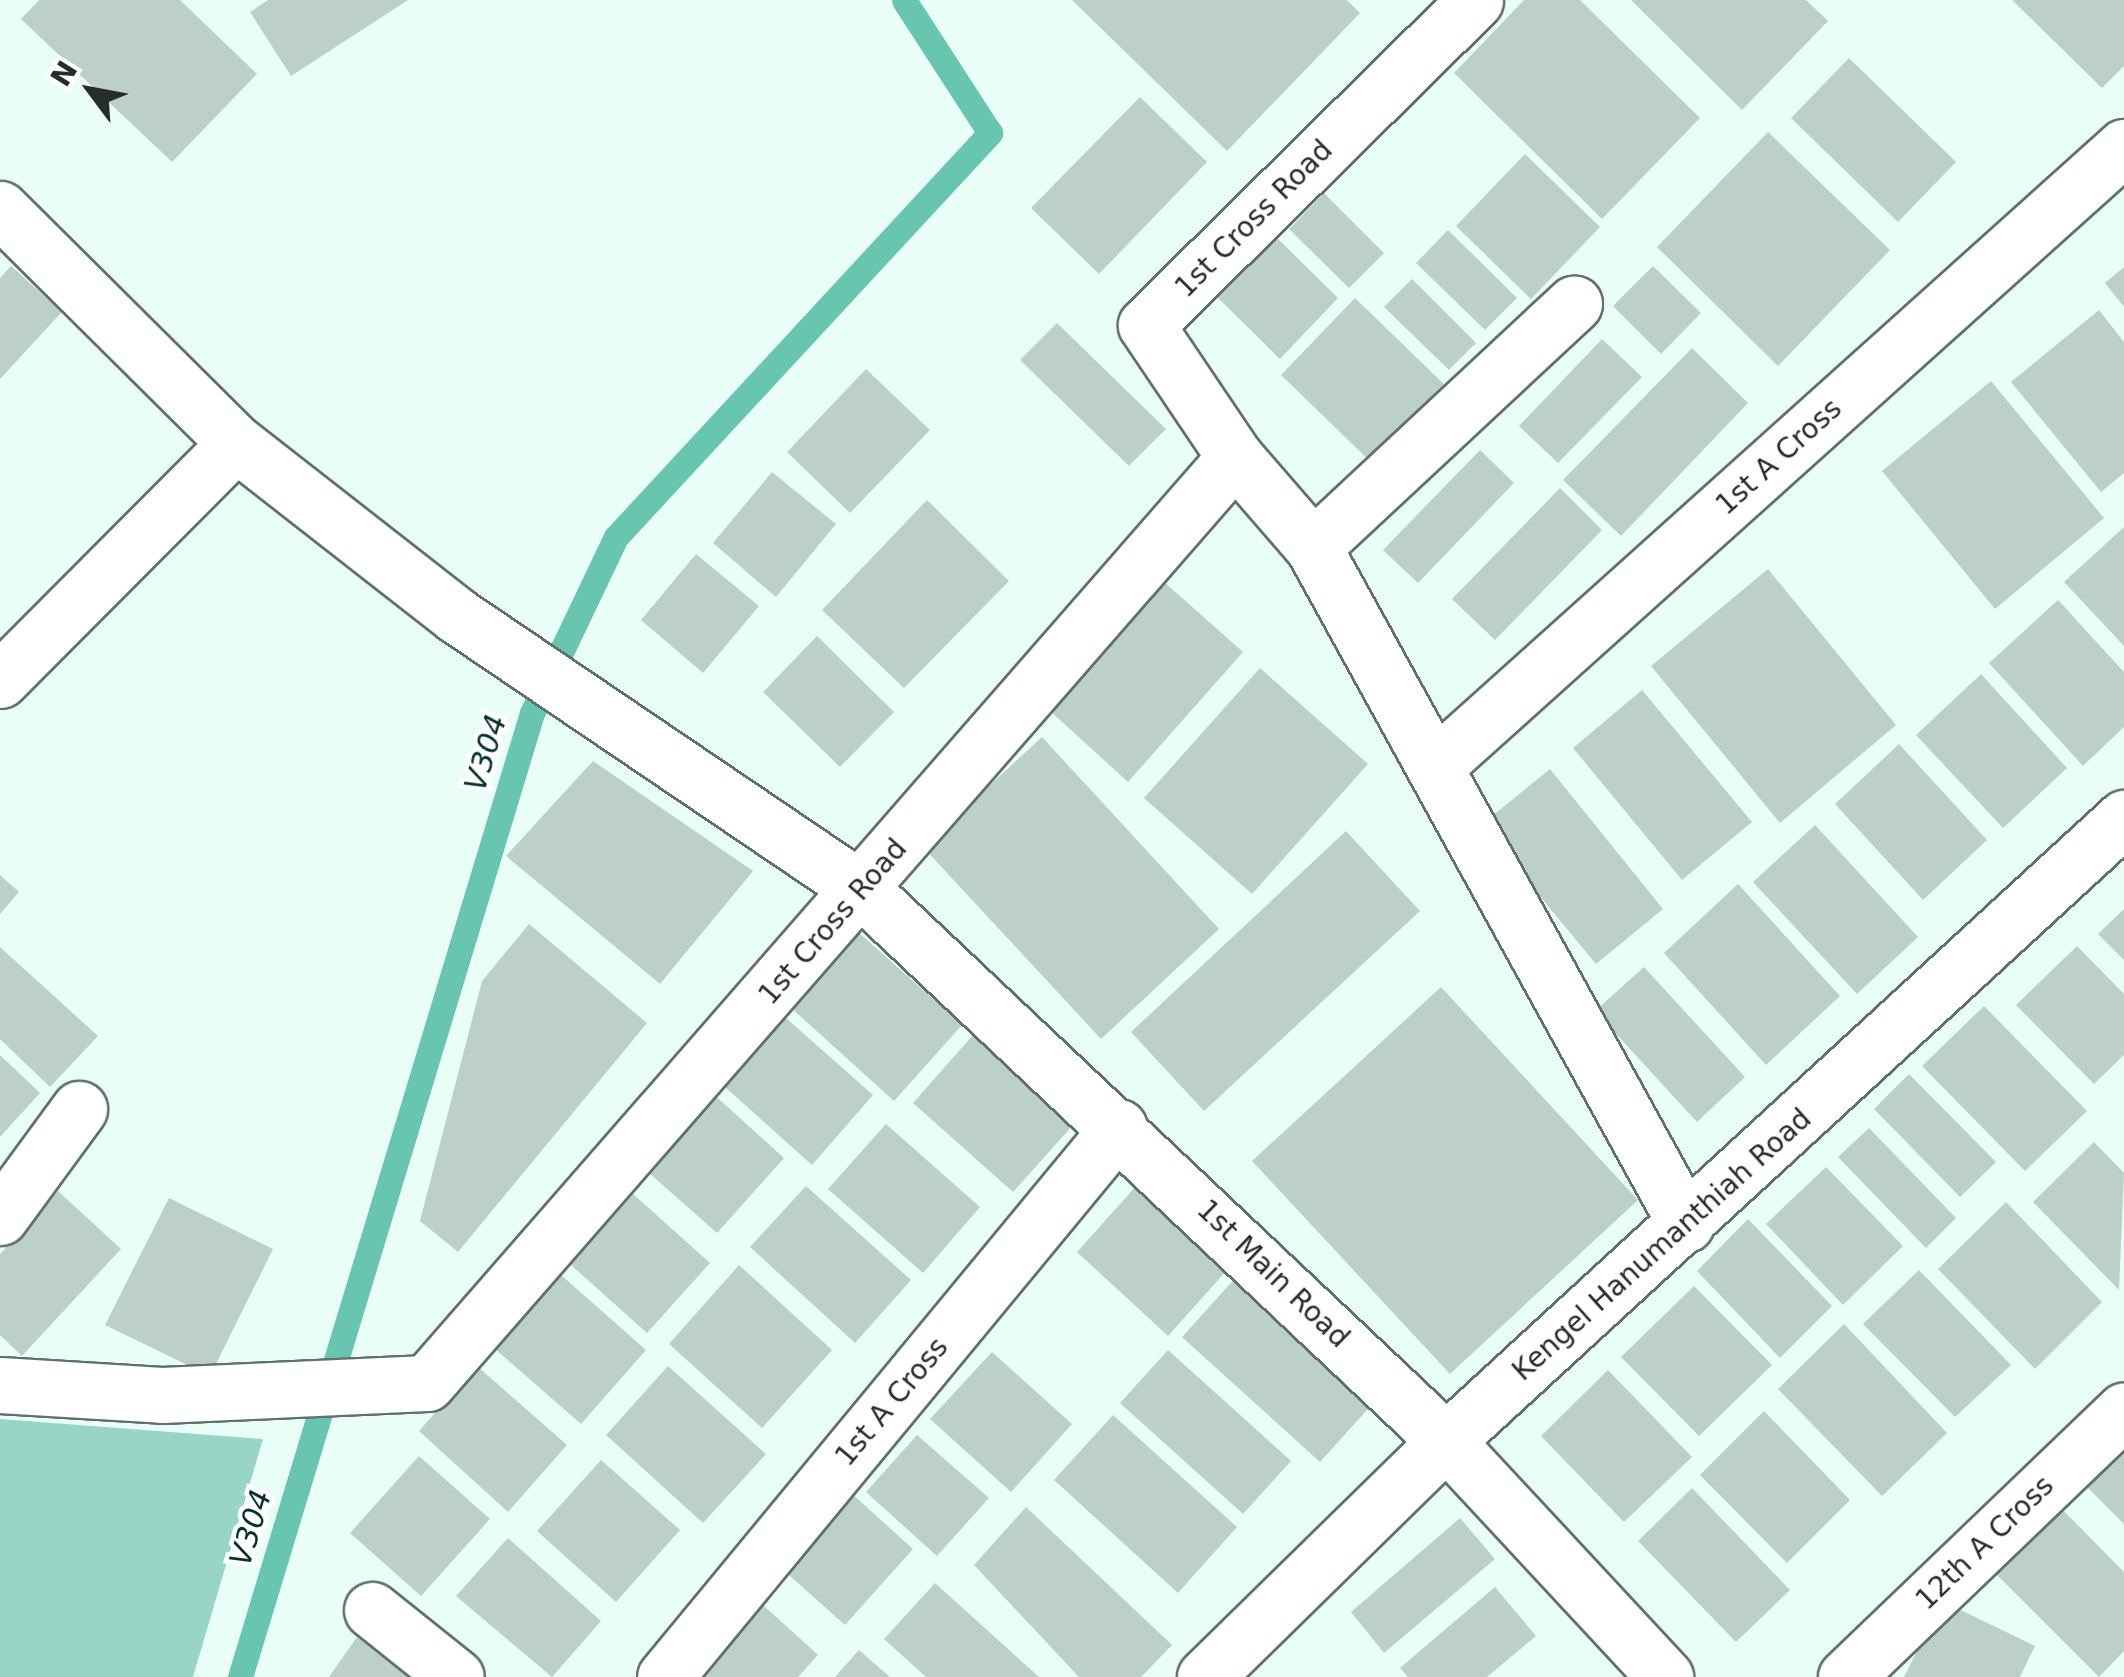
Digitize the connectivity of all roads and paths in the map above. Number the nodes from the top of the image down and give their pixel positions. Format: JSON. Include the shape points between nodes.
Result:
{"nodes":[{"id":1,"x":1475,"y":0,"type":"edge"},
{"id":2,"x":2124,"y":147,"type":"edge"},
{"id":3,"x":0,"y":210,"type":"edge"},
{"id":4,"x":1574,"y":304,"type":"dead end"},
{"id":5,"x":236,"y":443,"type":"junction"},
{"id":6,"x":1236,"y":458,"type":"junction"},
{"id":7,"x":1313,"y":547,"type":"junction"},
{"id":8,"x":0,"y":680,"type":"edge"},
{"id":9,"x":1434,"y":768,"type":"junction"},
{"id":10,"x":2124,"y":818,"type":"edge"},
{"id":11,"x":862,"y":890,"type":"junction"},
{"id":12,"x":79,"y":1109,"type":"dead end"},
{"id":13,"x":1119,"y":1127,"type":"junction"},
{"id":14,"x":0,"y":1217,"type":"edge"},
{"id":15,"x":1686,"y":1224,"type":"junction"},
{"id":16,"x":0,"y":1385,"type":"edge"},
{"id":17,"x":2124,"y":1410,"type":"edge"},
{"id":18,"x":1446,"y":1441,"type":"junction"},
{"id":19,"x":372,"y":1610,"type":"dead end"},
{"id":20,"x":456,"y":1677,"type":"edge"},
{"id":21,"x":665,"y":1677,"type":"edge"},
{"id":22,"x":1206,"y":1677,"type":"edge"},
{"id":23,"x":1665,"y":1677,"type":"edge"},
{"id":24,"x":1846,"y":1677,"type":"edge"}],
"edges":[{"from":1,"to":6,"type":"street","name":"1st Cross Road","via":[[1146,325]]},
{"from":2,"to":9,"type":"street","name":"1st A Cross"},
{"from":3,"to":5,"type":"street","name":"1st Main Road"},
{"from":4,"to":7,"type":"street"},
{"from":5,"to":8,"type":"street"},
{"from":5,"to":11,"type":"street","name":"1st Main Road","via":[[456,615]]},
{"from":6,"to":7,"type":"street","name":"1st Cross Road"},
{"from":6,"to":11,"type":"street","name":"1st Cross Road"},
{"from":7,"to":9,"type":"street","name":"1st Cross Road"},
{"from":9,"to":15,"type":"street","name":"1st Cross Road"},
{"from":10,"to":15,"type":"street","name":"Kengel Hanumanthiah Road"},
{"from":11,"to":13,"type":"street","name":"1st Main Road"},
{"from":11,"to":16,"type":"street","name":"1st Cross Road","via":[[427,1382],[162,1395]]},
{"from":12,"to":14,"type":"street"},
{"from":13,"to":18,"type":"street","name":"1st Main Road"},
{"from":13,"to":21,"type":"street","name":"1st A Cross"},
{"from":15,"to":18,"type":"street","name":"Kengel Hanumanthiah Road"},
{"from":17,"to":24,"type":"street","name":"12th A Cross"},
{"from":18,"to":22,"type":"street","name":"Kengel Hanumanthiah Road"},
{"from":18,"to":23,"type":"street","name":"1st Main Road"},
{"from":19,"to":20,"type":"street"}]}
